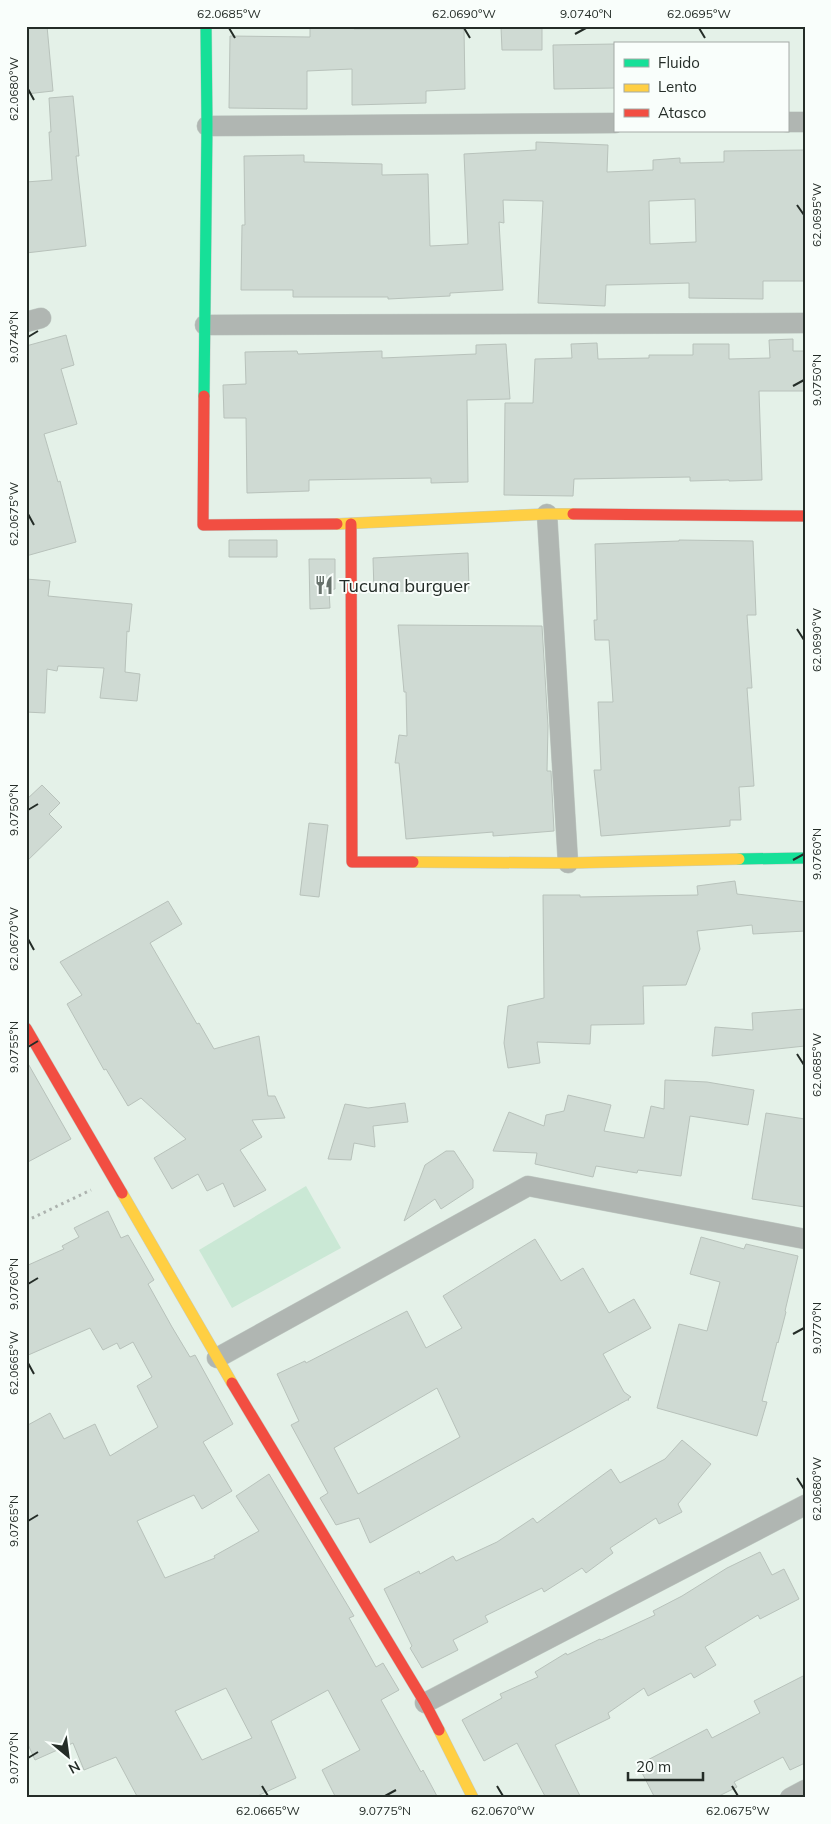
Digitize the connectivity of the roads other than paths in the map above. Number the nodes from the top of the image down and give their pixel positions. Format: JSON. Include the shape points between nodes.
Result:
{"nodes":[{"id":1,"x":206,"y":26,"type":"edge"},
{"id":2,"x":788,"y":122,"type":"edge"},
{"id":3,"x":805,"y":122,"type":"edge"},
{"id":4,"x":614,"y":123,"type":"edge"},
{"id":5,"x":208,"y":126,"type":"junction"},
{"id":6,"x":805,"y":323,"type":"edge"},
{"id":7,"x":205,"y":325,"type":"junction"},
{"id":8,"x":547,"y":514,"type":"junction"},
{"id":9,"x":805,"y":516,"type":"edge"},
{"id":10,"x":351,"y":524,"type":"junction"},
{"id":11,"x":805,"y":858,"type":"edge"},
{"id":12,"x":568,"y":863,"type":"junction"},
{"id":13,"x":26,"y":1028,"type":"edge"},
{"id":14,"x":805,"y":1239,"type":"edge"},
{"id":15,"x":216,"y":1358,"type":"junction"},
{"id":16,"x":805,"y":1504,"type":"edge"},
{"id":17,"x":424,"y":1703,"type":"junction"},
{"id":18,"x":805,"y":1790,"type":"edge"},
{"id":19,"x":473,"y":1798,"type":"edge"},
{"id":20,"x":790,"y":1798,"type":"edge"}],
"edges":[{"from":1,"to":5,"type":"street"},
{"from":2,"to":3,"type":"street"},
{"from":4,"to":5,"type":"street"},
{"from":5,"to":7,"type":"street"},
{"from":6,"to":7,"type":"street"},
{"from":7,"to":10,"type":"street","via":[[203,525]]},
{"from":8,"to":9,"type":"street"},
{"from":8,"to":10,"type":"street"},
{"from":8,"to":12,"type":"street"},
{"from":10,"to":12,"type":"street","via":[[352,862]]},
{"from":11,"to":12,"type":"street"},
{"from":13,"to":15,"type":"street"},
{"from":14,"to":15,"type":"street","via":[[528,1186]]},
{"from":15,"to":17,"type":"street"},
{"from":16,"to":17,"type":"street"},
{"from":17,"to":19,"type":"street"},
{"from":18,"to":20,"type":"street"}]}
